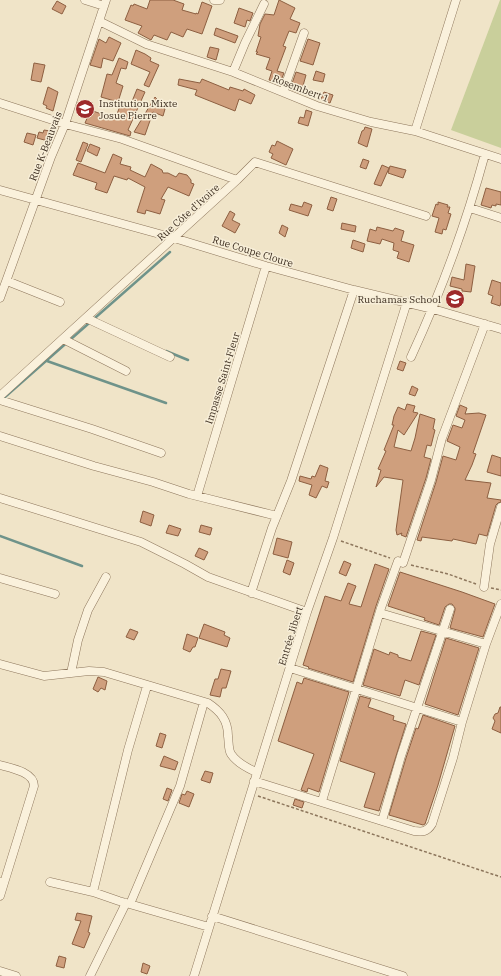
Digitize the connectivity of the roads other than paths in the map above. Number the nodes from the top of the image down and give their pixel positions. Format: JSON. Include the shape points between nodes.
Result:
{"nodes":[{"id":1,"x":85,"y":0,"type":"edge"},
{"id":2,"x":214,"y":0,"type":"edge"},
{"id":3,"x":220,"y":0,"type":"edge"},
{"id":4,"x":456,"y":0,"type":"edge"},
{"id":5,"x":105,"y":3,"type":"edge"},
{"id":6,"x":264,"y":4,"type":"dead end"},
{"id":7,"x":99,"y":21,"type":"junction"},
{"id":8,"x":304,"y":33,"type":"dead end"},
{"id":9,"x":233,"y":72,"type":"junction"},
{"id":10,"x":282,"y":92,"type":"junction"},
{"id":11,"x":0,"y":104,"type":"edge"},
{"id":12,"x":65,"y":124,"type":"junction"},
{"id":13,"x":415,"y":131,"type":"junction"},
{"id":14,"x":485,"y":154,"type":"junction"},
{"id":15,"x":501,"y":159,"type":"edge"},
{"id":16,"x":237,"y":180,"type":"junction"},
{"id":17,"x":0,"y":190,"type":"edge"},
{"id":18,"x":36,"y":200,"type":"junction"},
{"id":19,"x":470,"y":208,"type":"junction"},
{"id":20,"x":426,"y":216,"type":"dead end"},
{"id":21,"x":501,"y":218,"type":"edge"},
{"id":22,"x":174,"y":238,"type":"junction"},
{"id":23,"x":266,"y":266,"type":"junction"},
{"id":24,"x":7,"y":280,"type":"junction"},
{"id":25,"x":354,"y":290,"type":"junction"},
{"id":26,"x":1,"y":292,"type":"edge"},
{"id":27,"x":60,"y":302,"type":"dead end"},
{"id":28,"x":407,"y":302,"type":"junction"},
{"id":29,"x":433,"y":309,"type":"junction"},
{"id":30,"x":86,"y":318,"type":"junction"},
{"id":31,"x":485,"y":324,"type":"junction"},
{"id":32,"x":501,"y":329,"type":"edge"},
{"id":33,"x":63,"y":339,"type":"junction"},
{"id":34,"x":170,"y":357,"type":"dead end"},
{"id":35,"x":411,"y":357,"type":"dead end"},
{"id":36,"x":126,"y":371,"type":"dead end"},
{"id":37,"x":0,"y":396,"type":"edge"},
{"id":38,"x":0,"y":400,"type":"edge"},
{"id":39,"x":0,"y":436,"type":"edge"},
{"id":40,"x":161,"y":453,"type":"dead end"},
{"id":41,"x":197,"y":496,"type":"junction"},
{"id":42,"x":0,"y":498,"type":"edge"},
{"id":43,"x":501,"y":507,"type":"edge"},
{"id":44,"x":277,"y":516,"type":"junction"},
{"id":45,"x":106,"y":577,"type":"dead end"},
{"id":46,"x":0,"y":578,"type":"edge"},
{"id":47,"x":484,"y":587,"type":"road end"},
{"id":48,"x":251,"y":593,"type":"junction"},
{"id":49,"x":56,"y":594,"type":"dead end"},
{"id":50,"x":501,"y":604,"type":"edge"},
{"id":51,"x":450,"y":609,"type":"dead end"},
{"id":52,"x":307,"y":612,"type":"junction"},
{"id":53,"x":380,"y":613,"type":"junction"},
{"id":54,"x":442,"y":632,"type":"junction"},
{"id":55,"x":486,"y":644,"type":"junction"},
{"id":56,"x":0,"y":664,"type":"edge"},
{"id":57,"x":290,"y":668,"type":"junction"},
{"id":58,"x":71,"y":673,"type":"junction"},
{"id":59,"x":148,"y":686,"type":"junction"},
{"id":60,"x":357,"y":689,"type":"junction"},
{"id":61,"x":204,"y":702,"type":"junction"},
{"id":62,"x":417,"y":707,"type":"junction"},
{"id":63,"x":462,"y":722,"type":"junction"},
{"id":64,"x":0,"y":765,"type":"edge"},
{"id":65,"x":256,"y":772,"type":"junction"},
{"id":66,"x":254,"y":781,"type":"junction"},
{"id":67,"x":322,"y":801,"type":"junction"},
{"id":68,"x":382,"y":821,"type":"junction"},
{"id":69,"x":2,"y":882,"type":"edge"},
{"id":70,"x":50,"y":882,"type":"dead end"},
{"id":71,"x":93,"y":892,"type":"junction"},
{"id":72,"x":0,"y":896,"type":"edge"},
{"id":73,"x":128,"y":904,"type":"junction"},
{"id":74,"x":212,"y":916,"type":"junction"},
{"id":75,"x":209,"y":927,"type":"junction"},
{"id":76,"x":0,"y":971,"type":"edge"},
{"id":77,"x":16,"y":976,"type":"edge"},
{"id":78,"x":90,"y":976,"type":"edge"},
{"id":79,"x":194,"y":976,"type":"edge"},
{"id":80,"x":403,"y":976,"type":"edge"}],
"edges":[{"from":1,"to":5,"type":"street"},
{"from":2,"to":3,"type":"street"},
{"from":4,"to":13,"type":"street"},
{"from":5,"to":7,"type":"street","name":"Rue K-Beauvais"},
{"from":6,"to":9,"type":"street"},
{"from":7,"to":9,"type":"street","name":"Rosembert 1","via":[[146,44]]},
{"from":7,"to":12,"type":"street","name":"Rue K-Beauvais"},
{"from":8,"to":10,"type":"street"},
{"from":9,"to":10,"type":"street","name":"Rosembert 1"},
{"from":10,"to":13,"type":"street","name":"Rosembert 1","via":[[317,106]]},
{"from":11,"to":12,"type":"street"},
{"from":12,"to":16,"type":"street","via":[[122,139]]},
{"from":12,"to":18,"type":"street","name":"Rue K-Beauvais","via":[[50,157]]},
{"from":13,"to":14,"type":"street","name":"Rosembert 1"},
{"from":14,"to":15,"type":"street","name":"Rosembert 1"},
{"from":14,"to":19,"type":"street"},
{"from":16,"to":20,"type":"street","name":"Rue Côte d'Ivoire","via":[[255,162]]},
{"from":16,"to":22,"type":"street","name":"Rue Côte d'Ivoire"},
{"from":17,"to":18,"type":"street","name":"Rue Coupe Cloure"},
{"from":18,"to":22,"type":"street","name":"Rue Coupe Cloure"},
{"from":18,"to":24,"type":"street","name":"Rue K-Beauvais"},
{"from":19,"to":21,"type":"street"},
{"from":19,"to":29,"type":"street"},
{"from":22,"to":23,"type":"street","name":"Rue Coupe Cloure"},
{"from":22,"to":30,"type":"street","name":"Rue Côte d'Ivoire"},
{"from":23,"to":25,"type":"street","name":"Rue Coupe Cloure"},
{"from":23,"to":41,"type":"street","name":"Impasse Saint-Fleur"},
{"from":24,"to":26,"type":"street","name":"Rue K-Beauvais"},
{"from":24,"to":27,"type":"street"},
{"from":25,"to":28,"type":"street","name":"Rue Coupe Cloure"},
{"from":25,"to":44,"type":"street"},
{"from":28,"to":29,"type":"street","name":"Rue Coupe Cloure"},
{"from":28,"to":52,"type":"street","name":"Entrée Jibert","via":[[333,538]]},
{"from":29,"to":31,"type":"street","name":"Rue Coupe Cloure"},
{"from":29,"to":35,"type":"street"},
{"from":30,"to":33,"type":"street","name":"Rue Côte d'Ivoire"},
{"from":30,"to":34,"type":"street"},
{"from":31,"to":32,"type":"street","name":"Rue Coupe Cloure"},
{"from":31,"to":53,"type":"street","via":[[442,438],[431,480]]},
{"from":33,"to":36,"type":"street"},
{"from":33,"to":37,"type":"street","name":"Rue Côte d'Ivoire"},
{"from":38,"to":40,"type":"street"},
{"from":39,"to":41,"type":"street"},
{"from":41,"to":44,"type":"street"},
{"from":42,"to":48,"type":"street","via":[[141,542],[208,578]]},
{"from":43,"to":47,"type":"street","via":[[490,544]]},
{"from":44,"to":48,"type":"street"},
{"from":45,"to":58,"type":"street","via":[[88,610]]},
{"from":46,"to":49,"type":"street"},
{"from":48,"to":52,"type":"street"},
{"from":50,"to":55,"type":"street"},
{"from":51,"to":54,"type":"street"},
{"from":52,"to":57,"type":"street","name":"Entrée Jibert"},
{"from":53,"to":54,"type":"street"},
{"from":53,"to":60,"type":"street"},
{"from":54,"to":55,"type":"street"},
{"from":54,"to":62,"type":"street"},
{"from":55,"to":63,"type":"street"},
{"from":56,"to":58,"type":"street","via":[[44,676]]},
{"from":57,"to":60,"type":"street"},
{"from":57,"to":65,"type":"street","name":"Entrée Jibert"},
{"from":58,"to":59,"type":"street","via":[[104,672]]},
{"from":59,"to":61,"type":"street"},
{"from":59,"to":71,"type":"street","via":[[128,750]]},
{"from":60,"to":62,"type":"street"},
{"from":60,"to":67,"type":"street"},
{"from":61,"to":65,"type":"street","via":[[218,710],[225,720],[231,753],[244,766]]},
{"from":61,"to":73,"type":"street","via":[[180,786]]},
{"from":62,"to":63,"type":"street"},
{"from":62,"to":68,"type":"street"},
{"from":63,"to":68,"type":"street","via":[[451,766],[432,824],[428,829],[422,832],[414,831]]},
{"from":64,"to":69,"type":"street","via":[[30,776],[34,782]]},
{"from":65,"to":66,"type":"street","name":"Entrée Jibert"},
{"from":66,"to":67,"type":"street"},
{"from":66,"to":74,"type":"street","name":"Entrée Jibert"},
{"from":67,"to":68,"type":"street"},
{"from":69,"to":72,"type":"street"},
{"from":70,"to":71,"type":"street"},
{"from":71,"to":73,"type":"street"},
{"from":73,"to":75,"type":"street"},
{"from":73,"to":78,"type":"street"},
{"from":74,"to":75,"type":"street","name":"Entrée Jibert"},
{"from":74,"to":80,"type":"street"},
{"from":75,"to":79,"type":"street","name":"Entrée Jibert"},
{"from":76,"to":77,"type":"street"}]}
